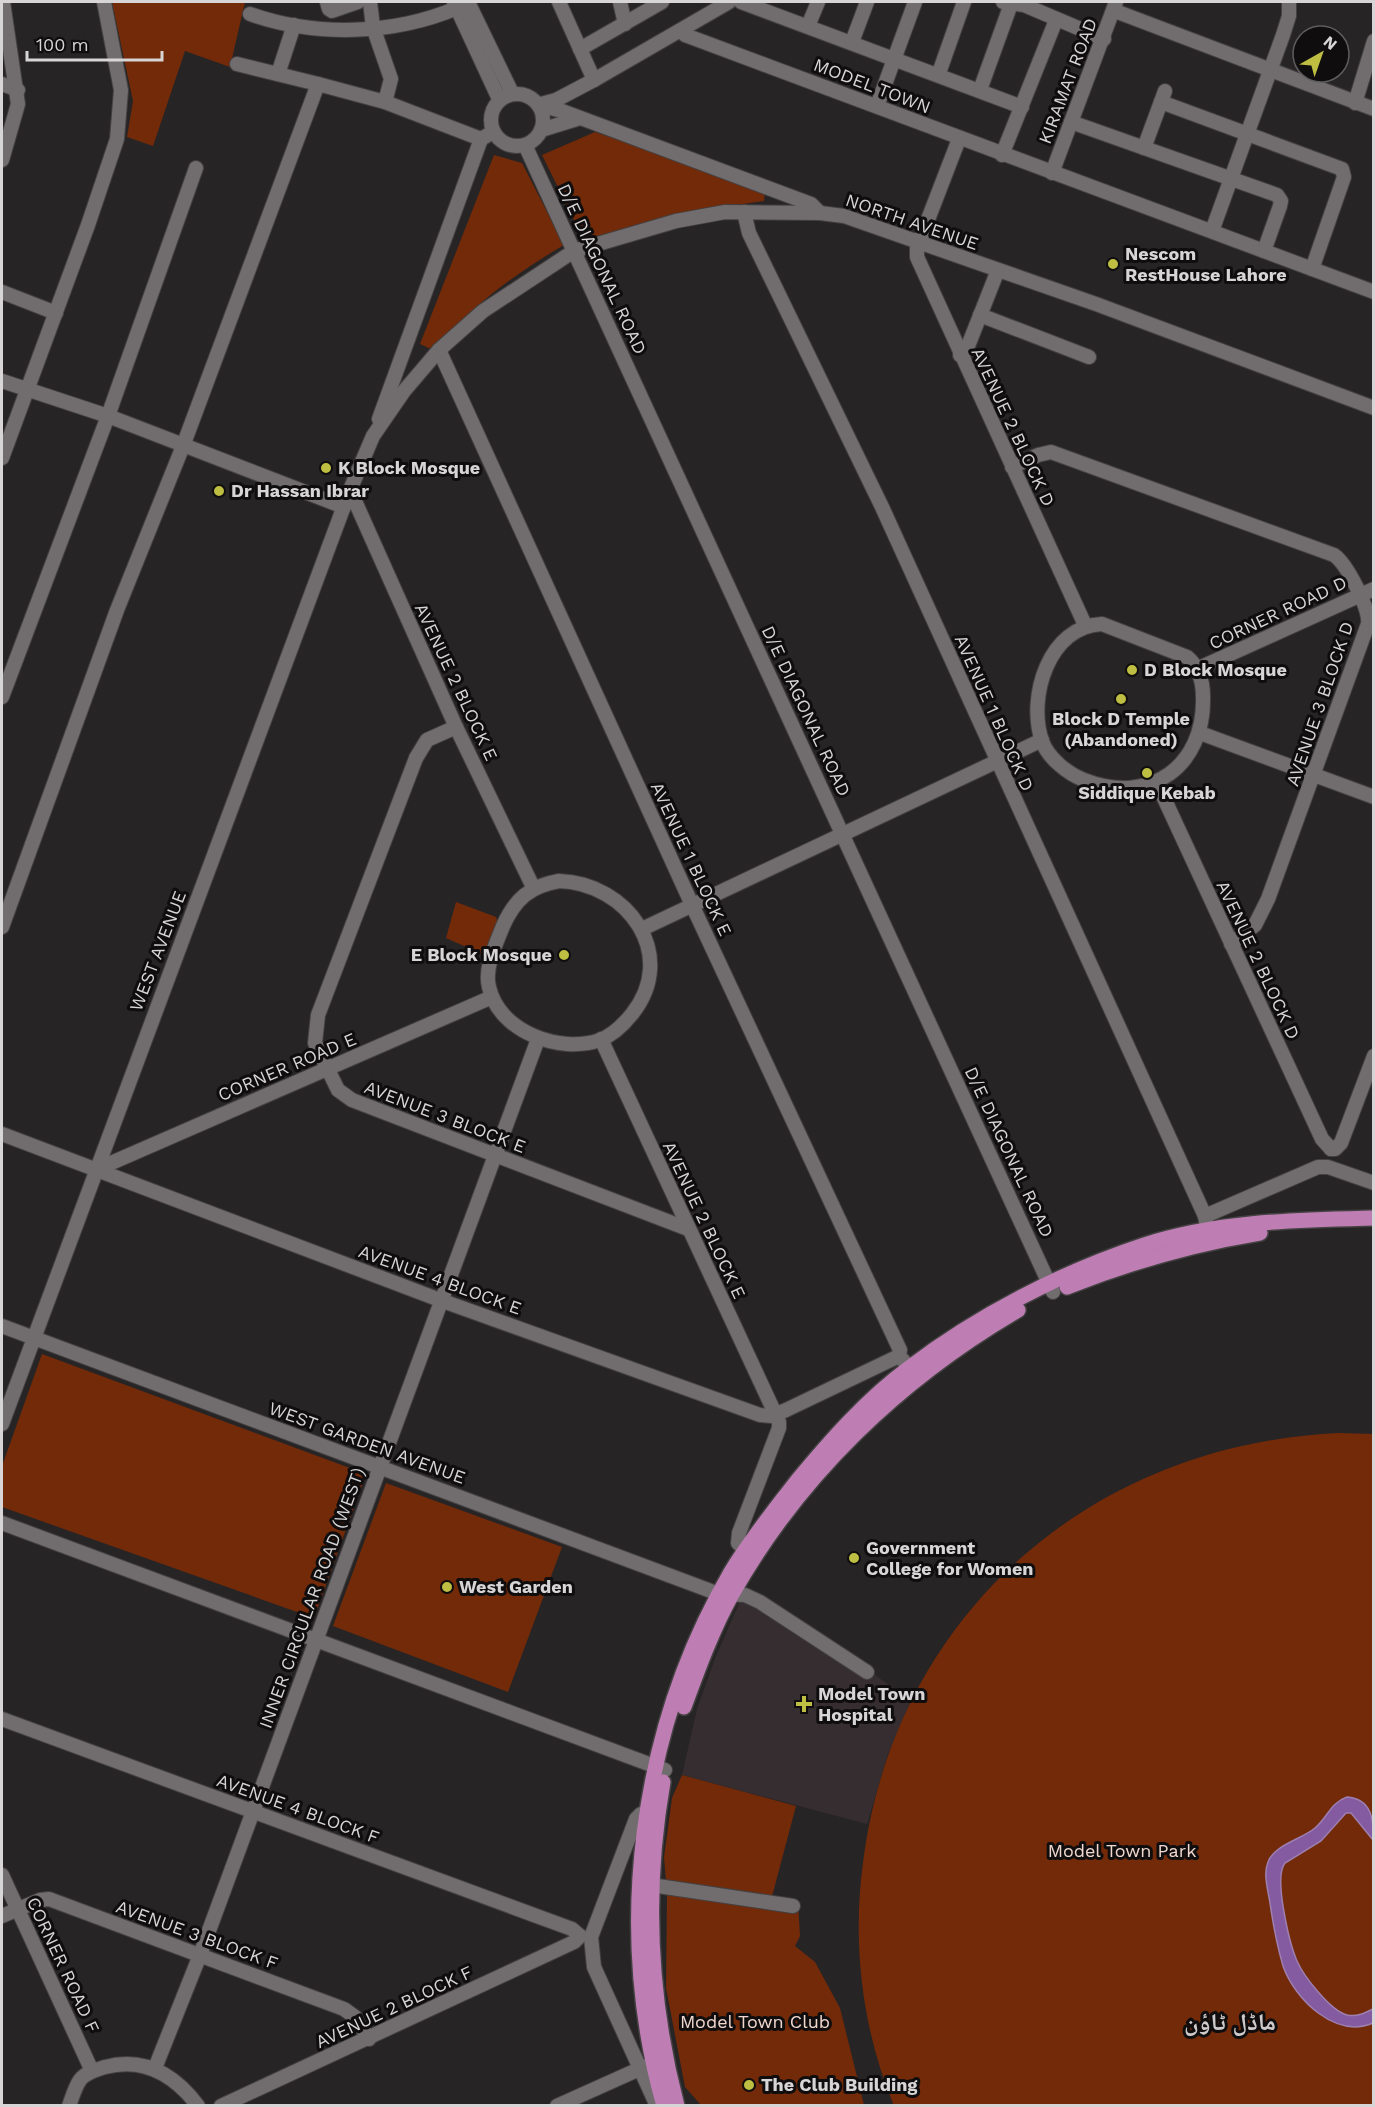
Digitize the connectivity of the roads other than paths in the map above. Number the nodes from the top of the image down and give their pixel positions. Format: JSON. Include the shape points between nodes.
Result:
{"nodes":[{"id":1,"x":104,"y":2,"type":"edge"},
{"id":2,"x":327,"y":2,"type":"edge"},
{"id":3,"x":358,"y":2,"type":"edge"},
{"id":4,"x":370,"y":2,"type":"edge"},
{"id":5,"x":559,"y":2,"type":"edge"},
{"id":6,"x":620,"y":2,"type":"edge"},
{"id":7,"x":662,"y":2,"type":"edge"},
{"id":8,"x":729,"y":2,"type":"edge"},
{"id":9,"x":741,"y":2,"type":"edge"},
{"id":10,"x":818,"y":2,"type":"edge"},
{"id":11,"x":867,"y":2,"type":"edge"},
{"id":12,"x":915,"y":2,"type":"edge"},
{"id":13,"x":964,"y":2,"type":"edge"},
{"id":14,"x":1289,"y":2,"type":"edge"},
{"id":15,"x":460,"y":4,"type":"edge"},
{"id":16,"x":1021,"y":4,"type":"edge"},
{"id":17,"x":1116,"y":6,"type":"edge"},
{"id":18,"x":3,"y":8,"type":"edge"},
{"id":19,"x":250,"y":14,"type":"dead end"},
{"id":20,"x":1056,"y":20,"type":"junction"},
{"id":21,"x":625,"y":24,"type":"junction"},
{"id":22,"x":294,"y":25,"type":"junction"},
{"id":23,"x":808,"y":26,"type":"junction"},
{"id":24,"x":373,"y":27,"type":"junction"},
{"id":25,"x":681,"y":30,"type":"junction"},
{"id":26,"x":1104,"y":39,"type":"junction"},
{"id":27,"x":1374,"y":41,"type":"edge"},
{"id":28,"x":852,"y":42,"type":"junction"},
{"id":29,"x":580,"y":49,"type":"junction"},
{"id":30,"x":893,"y":56,"type":"junction"},
{"id":31,"x":237,"y":64,"type":"dead end"},
{"id":32,"x":1270,"y":72,"type":"junction"},
{"id":33,"x":278,"y":74,"type":"junction"},
{"id":34,"x":939,"y":74,"type":"junction"},
{"id":35,"x":594,"y":80,"type":"junction"},
{"id":36,"x":2,"y":84,"type":"edge"},
{"id":37,"x":318,"y":84,"type":"junction"},
{"id":38,"x":18,"y":90,"type":"junction"},
{"id":39,"x":980,"y":90,"type":"junction"},
{"id":40,"x":505,"y":96,"type":"junction"},
{"id":41,"x":385,"y":102,"type":"junction"},
{"id":42,"x":1355,"y":103,"type":"junction"},
{"id":43,"x":539,"y":105,"type":"junction"},
{"id":44,"x":876,"y":106,"type":"junction"},
{"id":45,"x":1022,"y":106,"type":"junction"},
{"id":46,"x":1374,"y":109,"type":"edge"},
{"id":47,"x":580,"y":117,"type":"junction"},
{"id":48,"x":1071,"y":122,"type":"junction"},
{"id":49,"x":541,"y":130,"type":"junction"},
{"id":50,"x":1248,"y":132,"type":"junction"},
{"id":51,"x":487,"y":136,"type":"junction"},
{"id":52,"x":959,"y":139,"type":"junction"},
{"id":53,"x":525,"y":145,"type":"junction"},
{"id":54,"x":1144,"y":148,"type":"junction"},
{"id":55,"x":1002,"y":154,"type":"junction"},
{"id":56,"x":2,"y":156,"type":"edge"},
{"id":57,"x":196,"y":168,"type":"dead end"},
{"id":58,"x":1052,"y":173,"type":"junction"},
{"id":59,"x":1230,"y":179,"type":"junction"},
{"id":60,"x":744,"y":212,"type":"junction"},
{"id":61,"x":820,"y":213,"type":"junction"},
{"id":62,"x":1212,"y":231,"type":"junction"},
{"id":63,"x":920,"y":242,"type":"junction"},
{"id":64,"x":574,"y":251,"type":"junction"},
{"id":65,"x":1264,"y":251,"type":"junction"},
{"id":66,"x":1312,"y":269,"type":"junction"},
{"id":67,"x":998,"y":270,"type":"junction"},
{"id":68,"x":2,"y":292,"type":"edge"},
{"id":69,"x":1374,"y":292,"type":"edge"},
{"id":70,"x":56,"y":313,"type":"junction"},
{"id":71,"x":980,"y":315,"type":"junction"},
{"id":72,"x":439,"y":350,"type":"junction"},
{"id":73,"x":960,"y":355,"type":"junction"},
{"id":74,"x":1089,"y":357,"type":"dead end"},
{"id":75,"x":2,"y":381,"type":"edge"},
{"id":76,"x":27,"y":390,"type":"junction"},
{"id":77,"x":1374,"y":408,"type":"edge"},
{"id":78,"x":108,"y":416,"type":"junction"},
{"id":79,"x":373,"y":436,"type":"junction"},
{"id":80,"x":183,"y":446,"type":"junction"},
{"id":81,"x":2,"y":458,"type":"edge"},
{"id":82,"x":1012,"y":467,"type":"junction"},
{"id":83,"x":350,"y":490,"type":"junction"},
{"id":84,"x":344,"y":507,"type":"junction"},
{"id":85,"x":1374,"y":589,"type":"edge"},
{"id":86,"x":1359,"y":595,"type":"junction"},
{"id":87,"x":1085,"y":625,"type":"junction"},
{"id":88,"x":1197,"y":669,"type":"junction"},
{"id":89,"x":2,"y":697,"type":"edge"},
{"id":90,"x":456,"y":727,"type":"junction"},
{"id":91,"x":1200,"y":734,"type":"junction"},
{"id":92,"x":1042,"y":740,"type":"junction"},
{"id":93,"x":996,"y":762,"type":"junction"},
{"id":94,"x":1315,"y":775,"type":"junction"},
{"id":95,"x":1157,"y":783,"type":"junction"},
{"id":96,"x":1374,"y":797,"type":"edge"},
{"id":97,"x":843,"y":836,"type":"junction"},
{"id":98,"x":533,"y":887,"type":"junction"},
{"id":99,"x":693,"y":907,"type":"junction"},
{"id":100,"x":2,"y":927,"type":"edge"},
{"id":101,"x":642,"y":929,"type":"junction"},
{"id":102,"x":1231,"y":944,"type":"junction"},
{"id":103,"x":492,"y":997,"type":"junction"},
{"id":104,"x":538,"y":1039,"type":"junction"},
{"id":105,"x":601,"y":1039,"type":"junction"},
{"id":106,"x":1374,"y":1056,"type":"edge"},
{"id":107,"x":329,"y":1069,"type":"junction"},
{"id":108,"x":2,"y":1134,"type":"edge"},
{"id":109,"x":1331,"y":1149,"type":"junction"},
{"id":110,"x":495,"y":1156,"type":"junction"},
{"id":111,"x":1328,"y":1167,"type":"junction"},
{"id":112,"x":95,"y":1170,"type":"junction"},
{"id":113,"x":1374,"y":1183,"type":"edge"},
{"id":114,"x":1374,"y":1218,"type":"edge"},
{"id":115,"x":1374,"y":1227,"type":"edge"},
{"id":116,"x":688,"y":1229,"type":"junction"},
{"id":117,"x":1207,"y":1229,"type":"junction"},
{"id":118,"x":1051,"y":1288,"type":"junction"},
{"id":119,"x":440,"y":1300,"type":"junction"},
{"id":120,"x":2,"y":1326,"type":"edge"},
{"id":121,"x":34,"y":1338,"type":"junction"},
{"id":122,"x":909,"y":1366,"type":"junction"},
{"id":123,"x":776,"y":1415,"type":"junction"},
{"id":124,"x":2,"y":1424,"type":"edge"},
{"id":125,"x":380,"y":1467,"type":"junction"},
{"id":126,"x":2,"y":1523,"type":"edge"},
{"id":127,"x":745,"y":1550,"type":"junction"},
{"id":128,"x":725,"y":1595,"type":"junction"},
{"id":129,"x":315,"y":1641,"type":"junction"},
{"id":130,"x":867,"y":1672,"type":"dead end"},
{"id":131,"x":2,"y":1719,"type":"edge"},
{"id":132,"x":660,"y":1769,"type":"junction"},
{"id":133,"x":252,"y":1811,"type":"junction"},
{"id":134,"x":646,"y":1816,"type":"junction"},
{"id":135,"x":2,"y":1875,"type":"edge"},
{"id":136,"x":651,"y":1885,"type":"junction"},
{"id":137,"x":793,"y":1906,"type":"dead end"},
{"id":138,"x":17,"y":1908,"type":"junction"},
{"id":139,"x":2,"y":1916,"type":"edge"},
{"id":140,"x":586,"y":1937,"type":"junction"},
{"id":141,"x":200,"y":1955,"type":"junction"},
{"id":142,"x":369,"y":2039,"type":"junction"},
{"id":143,"x":655,"y":2063,"type":"junction"},
{"id":144,"x":154,"y":2068,"type":"junction"},
{"id":145,"x":639,"y":2068,"type":"junction"},
{"id":146,"x":92,"y":2071,"type":"junction"},
{"id":147,"x":69,"y":2106,"type":"edge"},
{"id":148,"x":198,"y":2106,"type":"edge"},
{"id":149,"x":221,"y":2106,"type":"edge"},
{"id":150,"x":557,"y":2106,"type":"edge"},
{"id":151,"x":657,"y":2106,"type":"edge"},
{"id":152,"x":664,"y":2106,"type":"edge"},
{"id":153,"x":677,"y":2106,"type":"edge"}],
"edges":[{"from":1,"to":70,"type":"street","via":[[121,90],[117,139]]},
{"from":2,"to":3,"type":"street","via":[[332,11]]},
{"from":4,"to":24,"type":"street"},
{"from":5,"to":29,"type":"street"},
{"from":6,"to":21,"type":"street"},
{"from":7,"to":21,"type":"street"},
{"from":8,"to":25,"type":"street"},
{"from":9,"to":23,"type":"street"},
{"from":10,"to":23,"type":"street"},
{"from":11,"to":28,"type":"street"},
{"from":12,"to":30,"type":"street"},
{"from":13,"to":34,"type":"street"},
{"from":14,"to":32,"type":"street"},
{"from":15,"to":24,"type":"street","via":[[435,17],[402,26]]},
{"from":15,"to":40,"type":"street"},
{"from":16,"to":20,"type":"street"},
{"from":16,"to":39,"type":"street"},
{"from":17,"to":26,"type":"street","name":"KIRAMAT ROAD"},
{"from":17,"to":32,"type":"street"},
{"from":18,"to":38,"type":"street"},
{"from":19,"to":22,"type":"street"},
{"from":20,"to":26,"type":"street"},
{"from":20,"to":45,"type":"street"},
{"from":21,"to":29,"type":"street"},
{"from":22,"to":24,"type":"street","via":[[330,30]]},
{"from":22,"to":33,"type":"street"},
{"from":23,"to":28,"type":"street"},
{"from":24,"to":41,"type":"street","via":[[391,79]]},
{"from":25,"to":35,"type":"street"},
{"from":25,"to":44,"type":"street","name":"MODEL TOWN","via":[[685,35]]},
{"from":26,"to":48,"type":"street","name":"KIRAMAT ROAD"},
{"from":27,"to":42,"type":"street"},
{"from":28,"to":30,"type":"street"},
{"from":29,"to":35,"type":"street"},
{"from":30,"to":34,"type":"street"},
{"from":30,"to":44,"type":"street"},
{"from":31,"to":33,"type":"street"},
{"from":32,"to":42,"type":"street"},
{"from":32,"to":50,"type":"street"},
{"from":33,"to":37,"type":"street"},
{"from":34,"to":39,"type":"street"},
{"from":35,"to":43,"type":"street"},
{"from":36,"to":38,"type":"street"},
{"from":37,"to":41,"type":"street"},
{"from":37,"to":80,"type":"street"},
{"from":38,"to":56,"type":"street","via":[[18,104]]},
{"from":39,"to":45,"type":"street"},
{"from":40,"to":43,"type":"street","via":[[527,95]]},
{"from":40,"to":51,"type":"street","via":[[490,118]]},
{"from":41,"to":51,"type":"street"},
{"from":42,"to":46,"type":"street"},
{"from":43,"to":47,"type":"street"},
{"from":43,"to":49,"type":"street"},
{"from":44,"to":52,"type":"street","name":"MODEL TOWN"},
{"from":45,"to":55,"type":"street"},
{"from":47,"to":49,"type":"street"},
{"from":47,"to":61,"type":"street","via":[[812,204]]},
{"from":48,"to":54,"type":"street"},
{"from":48,"to":58,"type":"street","name":"KIRAMAT ROAD"},
{"from":49,"to":53,"type":"street"},
{"from":50,"to":54,"type":"street","via":[[1163,96]]},
{"from":50,"to":59,"type":"street"},
{"from":50,"to":66,"type":"street","via":[[1339,166],[1343,171]]},
{"from":51,"to":53,"type":"street"},
{"from":51,"to":79,"type":"street"},
{"from":52,"to":55,"type":"street","name":"MODEL TOWN"},
{"from":52,"to":63,"type":"street"},
{"from":53,"to":64,"type":"street","name":"D/E DIAGONAL ROAD"},
{"from":54,"to":59,"type":"street"},
{"from":55,"to":58,"type":"street","name":"MODEL TOWN"},
{"from":57,"to":78,"type":"street"},
{"from":58,"to":62,"type":"street","name":"MODEL TOWN"},
{"from":59,"to":62,"type":"street"},
{"from":59,"to":65,"type":"street","via":[[1279,197],[1280,206]]},
{"from":60,"to":61,"type":"street","name":"NORTH AVENUE"},
{"from":60,"to":64,"type":"street","name":"NORTH AVENUE","via":[[676,221]]},
{"from":60,"to":93,"type":"street","name":"AVENUE 1 BLOCK D","via":[[749,233],[882,507]]},
{"from":61,"to":63,"type":"street","name":"NORTH AVENUE","via":[[844,216]]},
{"from":62,"to":65,"type":"street","name":"MODEL TOWN"},
{"from":63,"to":67,"type":"street","name":"NORTH AVENUE"},
{"from":63,"to":73,"type":"street","name":"AVENUE 2 BLOCK D","via":[[916,257]]},
{"from":64,"to":72,"type":"street","name":"NORTH AVENUE","via":[[493,305]]},
{"from":64,"to":97,"type":"street","name":"D/E DIAGONAL ROAD"},
{"from":65,"to":66,"type":"street","name":"MODEL TOWN"},
{"from":66,"to":69,"type":"street","name":"MODEL TOWN"},
{"from":67,"to":71,"type":"street"},
{"from":67,"to":77,"type":"street","name":"NORTH AVENUE"},
{"from":68,"to":70,"type":"street"},
{"from":70,"to":76,"type":"street"},
{"from":71,"to":73,"type":"street","via":[[966,351]]},
{"from":71,"to":74,"type":"street"},
{"from":72,"to":79,"type":"street","name":"NORTH AVENUE"},
{"from":72,"to":99,"type":"street","name":"AVENUE 1 BLOCK E"},
{"from":73,"to":82,"type":"street","name":"AVENUE 2 BLOCK D"},
{"from":75,"to":76,"type":"street"},
{"from":76,"to":78,"type":"street"},
{"from":76,"to":81,"type":"street"},
{"from":78,"to":80,"type":"street"},
{"from":78,"to":89,"type":"street"},
{"from":79,"to":83,"type":"street","name":"NORTH AVENUE"},
{"from":80,"to":84,"type":"street"},
{"from":80,"to":100,"type":"street","via":[[117,610]]},
{"from":82,"to":86,"type":"street","name":"AVENUE 3 BLOCK D","via":[[1051,452],[1334,555]]},
{"from":82,"to":87,"type":"street","name":"AVENUE 2 BLOCK D"},
{"from":83,"to":84,"type":"street","name":"WEST AVENUE"},
{"from":83,"to":90,"type":"street","name":"AVENUE 2 BLOCK E"},
{"from":84,"to":112,"type":"street","name":"WEST AVENUE"},
{"from":85,"to":86,"type":"street","name":"CORNER ROAD D"},
{"from":86,"to":88,"type":"street","name":"CORNER ROAD D"},
{"from":86,"to":94,"type":"street","name":"AVENUE 3 BLOCK D","via":[[1367,610],[1368,624]]},
{"from":87,"to":88,"type":"street","via":[[1102,624],[1121,631],[1186,657]]},
{"from":87,"to":92,"type":"street","via":[[1047,663],[1038,693]]},
{"from":88,"to":91,"type":"street","via":[[1203,690]]},
{"from":90,"to":98,"type":"street","name":"AVENUE 2 BLOCK E"},
{"from":90,"to":107,"type":"street","name":"AVENUE 3 BLOCK E","via":[[427,740],[419,751],[318,1015],[315,1043]]},
{"from":91,"to":94,"type":"street"},
{"from":91,"to":95,"type":"street","via":[[1185,759]]},
{"from":92,"to":93,"type":"street"},
{"from":92,"to":95,"type":"street","via":[[1061,766],[1084,780],[1128,787]]},
{"from":93,"to":97,"type":"street"},
{"from":93,"to":117,"type":"street","name":"AVENUE 1 BLOCK D"},
{"from":94,"to":96,"type":"street"},
{"from":94,"to":102,"type":"street","name":"AVENUE 3 BLOCK D","via":[[1262,913],[1249,932]]},
{"from":95,"to":102,"type":"street","name":"AVENUE 2 BLOCK D"},
{"from":97,"to":99,"type":"street"},
{"from":97,"to":118,"type":"street","name":"D/E DIAGONAL ROAD"},
{"from":98,"to":101,"type":"street","via":[[576,881],[598,888],[620,901]]},
{"from":98,"to":103,"type":"street","via":[[518,899],[497,942],[488,978]]},
{"from":99,"to":101,"type":"street"},
{"from":99,"to":122,"type":"street","name":"AVENUE 1 BLOCK E"},
{"from":101,"to":105,"type":"street","via":[[649,963],[643,995],[626,1022]]},
{"from":102,"to":109,"type":"street","name":"AVENUE 2 BLOCK D","via":[[1322,1139]]},
{"from":103,"to":104,"type":"street","via":[[507,1018]]},
{"from":103,"to":107,"type":"street","name":"CORNER ROAD E"},
{"from":104,"to":105,"type":"street","via":[[575,1043]]},
{"from":104,"to":110,"type":"street","name":"INNER CIRCULAR ROAD (WEST)"},
{"from":105,"to":116,"type":"street","name":"AVENUE 2 BLOCK E"},
{"from":106,"to":109,"type":"street","via":[[1341,1143]]},
{"from":107,"to":110,"type":"street","name":"AVENUE 3 BLOCK E","via":[[338,1090],[352,1100]]},
{"from":107,"to":112,"type":"street","name":"CORNER ROAD E"},
{"from":108,"to":112,"type":"street","name":"AVENUE 4 BLOCK E"},
{"from":109,"to":111,"type":"street"},
{"from":110,"to":116,"type":"street","name":"AVENUE 3 BLOCK E"},
{"from":110,"to":119,"type":"street","name":"INNER CIRCULAR ROAD (WEST)"},
{"from":111,"to":113,"type":"street"},
{"from":111,"to":117,"type":"street","via":[[1310,1170]]},
{"from":112,"to":119,"type":"street","name":"AVENUE 4 BLOCK E"},
{"from":112,"to":121,"type":"street","name":"WEST AVENUE"},
{"from":114,"to":117,"type":"main road","via":[[1267,1222]]},
{"from":115,"to":117,"type":"main road"},
{"from":116,"to":123,"type":"street","name":"AVENUE 2 BLOCK E"},
{"from":117,"to":118,"type":"main road","via":[[1143,1246]]},
{"from":118,"to":122,"type":"main road","via":[[995,1311]]},
{"from":119,"to":123,"type":"street","name":"AVENUE 4 BLOCK E","via":[[760,1415]]},
{"from":119,"to":125,"type":"street","name":"INNER CIRCULAR ROAD (WEST)"},
{"from":120,"to":121,"type":"street","name":"WEST GARDEN AVENUE"},
{"from":121,"to":124,"type":"street","name":"WEST AVENUE"},
{"from":121,"to":125,"type":"street","name":"WEST GARDEN AVENUE"},
{"from":122,"to":123,"type":"street"},
{"from":122,"to":127,"type":"main road","via":[[830,1443]]},
{"from":122,"to":128,"type":"main road","via":[[868,1420],[823,1468]]},
{"from":123,"to":127,"type":"street","via":[[779,1428],[739,1533],[738,1543]]},
{"from":125,"to":128,"type":"street","name":"WEST GARDEN AVENUE"},
{"from":125,"to":129,"type":"street","name":"INNER CIRCULAR ROAD (WEST)"},
{"from":126,"to":129,"type":"street"},
{"from":127,"to":128,"type":"main road"},
{"from":128,"to":130,"type":"street","name":"WEST GARDEN AVENUE","via":[[745,1595],[760,1602]]},
{"from":128,"to":132,"type":"main road","via":[[686,1673]]},
{"from":129,"to":132,"type":"street"},
{"from":129,"to":133,"type":"street","name":"INNER CIRCULAR ROAD (WEST)"},
{"from":131,"to":133,"type":"street","name":"AVENUE 4 BLOCK F"},
{"from":132,"to":134,"type":"main road"},
{"from":132,"to":136,"type":"main road"},
{"from":133,"to":140,"type":"street","name":"AVENUE 4 BLOCK F"},
{"from":133,"to":141,"type":"street","name":"INNER CIRCULAR ROAD (WEST)"},
{"from":134,"to":140,"type":"street","via":[[641,1814],[636,1819]]},
{"from":134,"to":143,"type":"main road","via":[[640,1962]]},
{"from":135,"to":138,"type":"street","name":"CORNER ROAD F"},
{"from":136,"to":137,"type":"street"},
{"from":136,"to":153,"type":"main road","via":[[658,2014]]},
{"from":138,"to":139,"type":"street","name":"AVENUE 3 BLOCK F"},
{"from":138,"to":141,"type":"street","name":"AVENUE 3 BLOCK F","via":[[48,1899]]},
{"from":138,"to":146,"type":"street","name":"CORNER ROAD F"},
{"from":140,"to":142,"type":"street","name":"AVENUE 2 BLOCK F"},
{"from":140,"to":145,"type":"street","via":[[594,1967]]},
{"from":141,"to":142,"type":"street","name":"AVENUE 3 BLOCK F","via":[[344,2009]]},
{"from":141,"to":144,"type":"street","name":"INNER CIRCULAR ROAD (WEST)"},
{"from":142,"to":149,"type":"street","name":"AVENUE 2 BLOCK F"},
{"from":143,"to":145,"type":"street"},
{"from":143,"to":152,"type":"main road"},
{"from":144,"to":146,"type":"street","via":[[123,2064]]},
{"from":144,"to":148,"type":"street","via":[[186,2091]]},
{"from":145,"to":150,"type":"street"},
{"from":145,"to":151,"type":"street"},
{"from":146,"to":147,"type":"street","via":[[80,2080]]}]}
